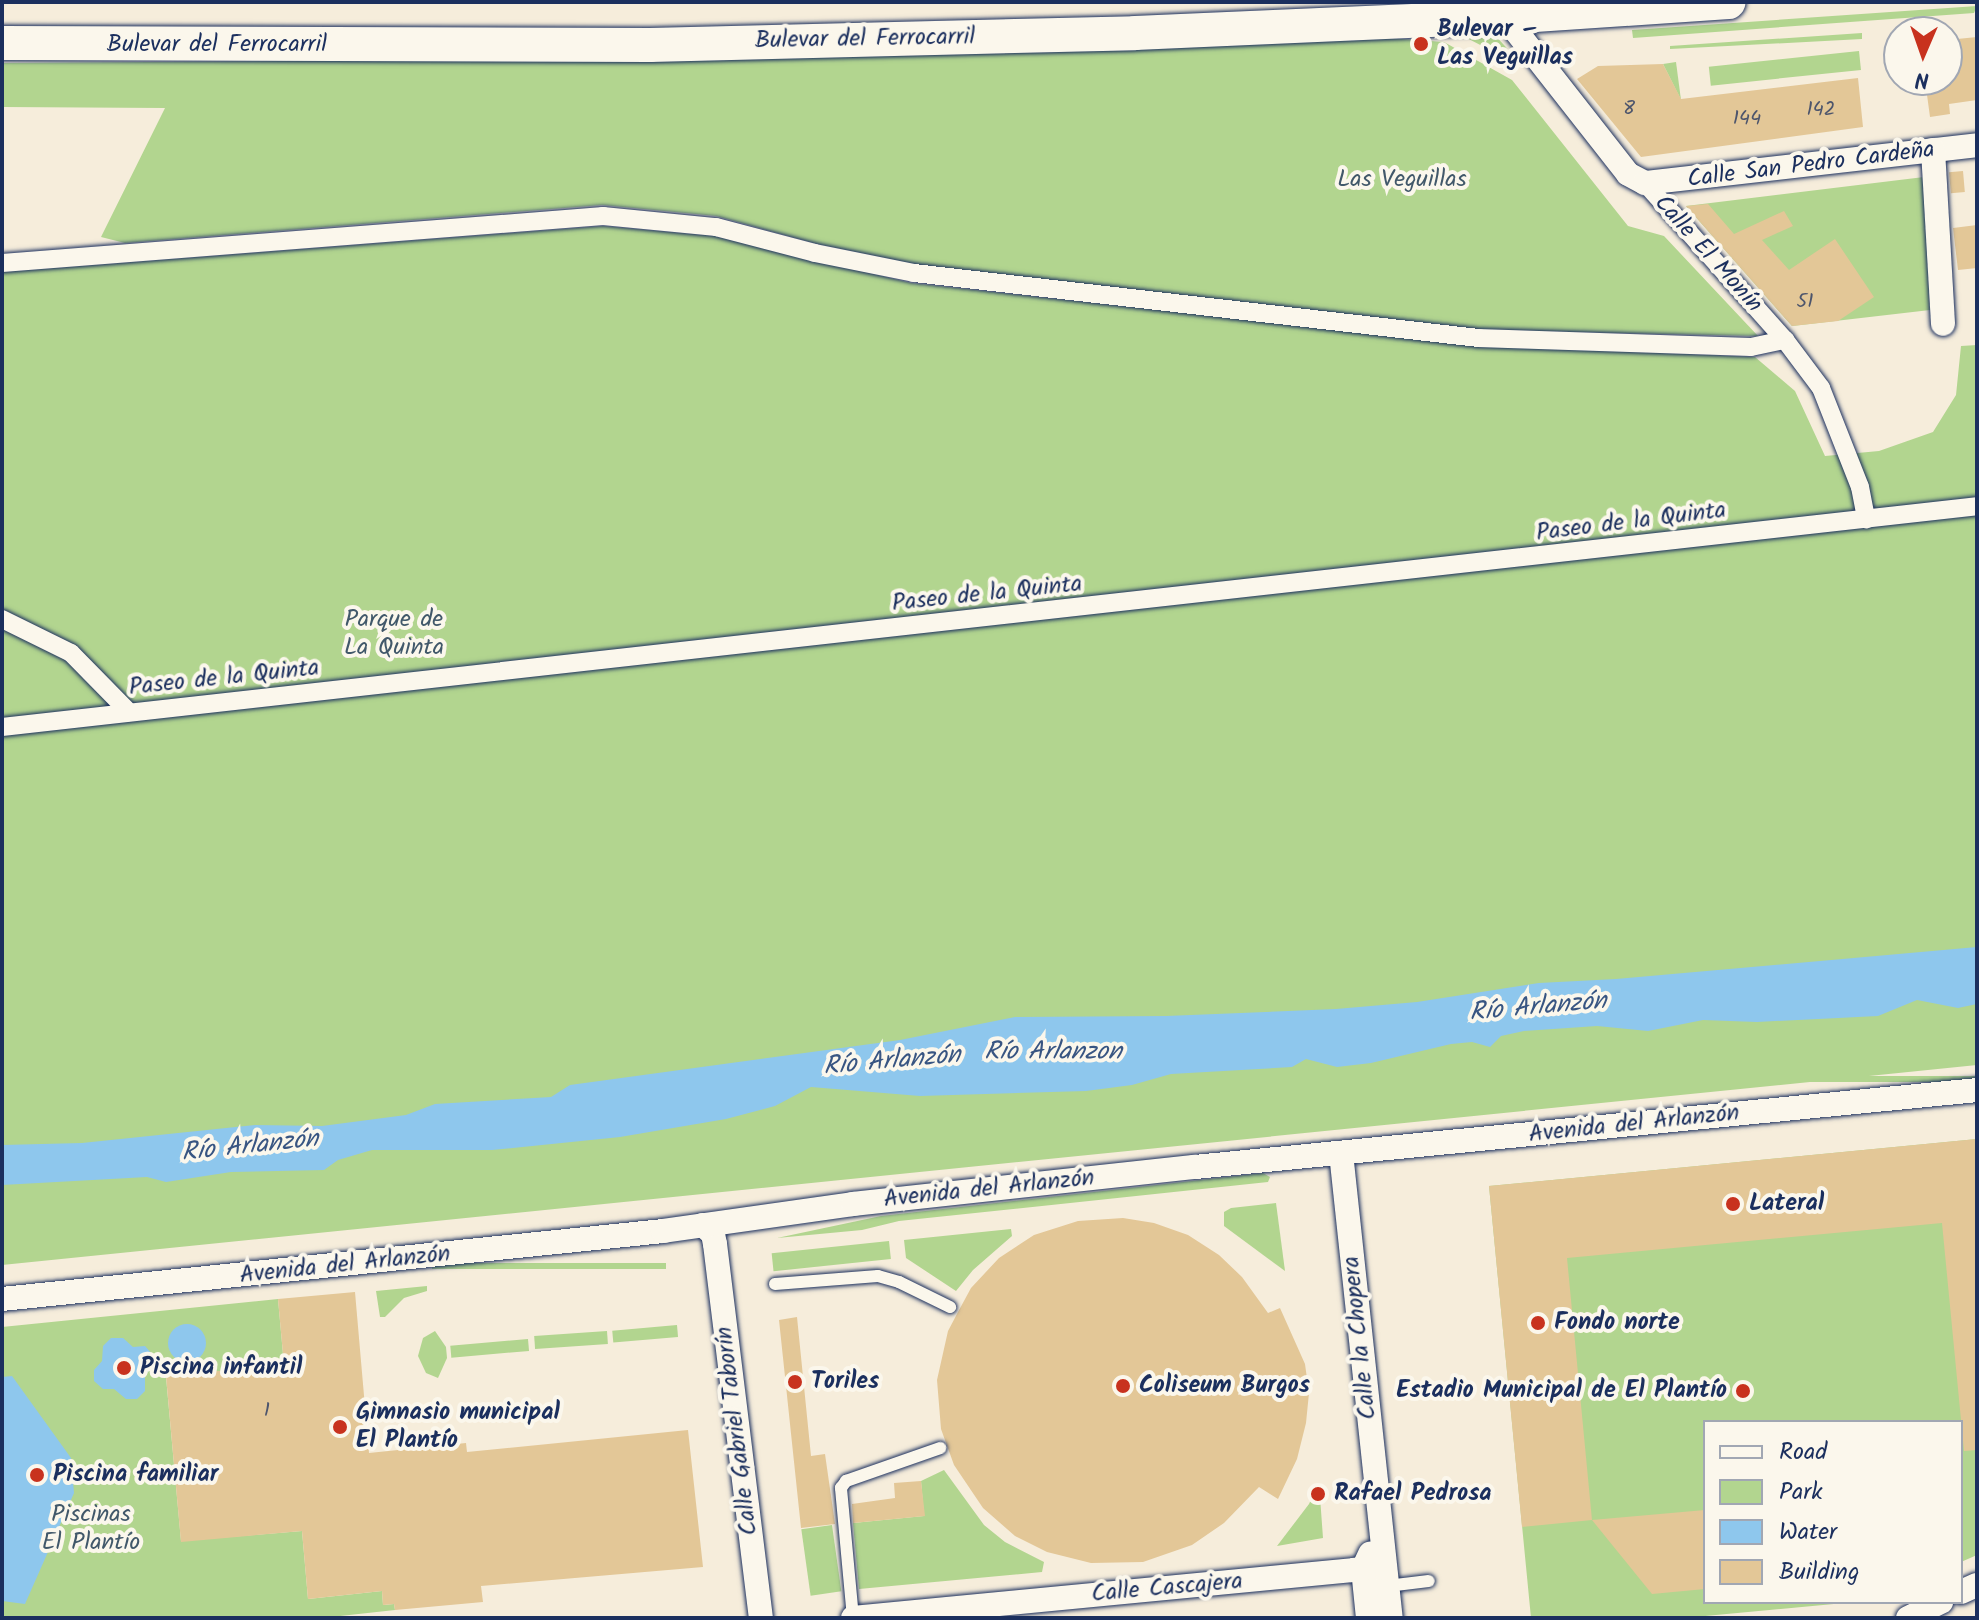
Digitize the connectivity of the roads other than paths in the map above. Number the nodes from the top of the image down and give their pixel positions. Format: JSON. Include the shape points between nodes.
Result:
{"nodes":[{"id":1,"x":1728,"y":2,"type":"edge"},
{"id":2,"x":1505,"y":17,"type":"junction"},
{"id":3,"x":2,"y":43,"type":"edge"},
{"id":4,"x":1977,"y":145,"type":"edge"},
{"id":5,"x":1933,"y":150,"type":"junction"},
{"id":6,"x":1645,"y":183,"type":"junction"},
{"id":7,"x":2,"y":263,"type":"edge"},
{"id":8,"x":1943,"y":324,"type":"dead end"},
{"id":9,"x":1785,"y":340,"type":"junction"},
{"id":10,"x":1977,"y":506,"type":"edge"},
{"id":11,"x":1866,"y":519,"type":"junction"},
{"id":12,"x":2,"y":619,"type":"edge"},
{"id":13,"x":129,"y":712,"type":"junction"},
{"id":14,"x":2,"y":727,"type":"edge"},
{"id":15,"x":1977,"y":1090,"type":"edge"},
{"id":16,"x":1341,"y":1153,"type":"junction"},
{"id":17,"x":709,"y":1234,"type":"junction"},
{"id":18,"x":775,"y":1284,"type":"dead end"},
{"id":19,"x":2,"y":1299,"type":"edge"},
{"id":20,"x":950,"y":1307,"type":"dead end"},
{"id":21,"x":940,"y":1448,"type":"dead end"},
{"id":22,"x":1378,"y":1574,"type":"junction"},
{"id":23,"x":1429,"y":1581,"type":"dead end"},
{"id":24,"x":1937,"y":1604,"type":"edge"},
{"id":25,"x":761,"y":1618,"type":"edge"},
{"id":26,"x":853,"y":1618,"type":"edge"},
{"id":27,"x":1368,"y":1618,"type":"edge"},
{"id":28,"x":1391,"y":1618,"type":"edge"},
{"id":29,"x":1908,"y":1618,"type":"edge"}],
"edges":[{"from":1,"to":2,"type":"main road","name":"Bulevar del Ferrocarril"},
{"from":2,"to":3,"type":"main road","name":"Bulevar del Ferrocarril","via":[[650,45]]},
{"from":2,"to":6,"type":"street","name":"Calle El Monín","via":[[1628,174]]},
{"from":4,"to":5,"type":"street","name":"Calle San Pedro Cardeña"},
{"from":5,"to":6,"type":"street","name":"Calle San Pedro Cardeña"},
{"from":5,"to":8,"type":"street"},
{"from":6,"to":9,"type":"street","name":"Calle El Monín"},
{"from":7,"to":9,"type":"street","via":[[603,216],[716,227],[914,273],[1478,338],[1751,347]]},
{"from":9,"to":11,"type":"street","name":"Calle El Monín","via":[[1821,388],[1860,487]]},
{"from":10,"to":11,"type":"street","name":"Paseo de la Quinta"},
{"from":11,"to":13,"type":"street","name":"Paseo de la Quinta"},
{"from":12,"to":13,"type":"street","via":[[71,653]]},
{"from":13,"to":14,"type":"street","name":"Paseo de la Quinta"},
{"from":15,"to":16,"type":"street","name":"Avenida del Arlanzón"},
{"from":16,"to":17,"type":"street","name":"Avenida del Arlanzón","via":[[853,1204]]},
{"from":16,"to":22,"type":"street","name":"Calle la Chopera","via":[[1380,1523]]},
{"from":17,"to":19,"type":"street","name":"Avenida del Arlanzón","via":[[663,1231]]},
{"from":17,"to":25,"type":"street","name":"Calle Gabriel Taborín"},
{"from":18,"to":20,"type":"lane","via":[[878,1276]]},
{"from":21,"to":26,"type":"lane","via":[[846,1481],[841,1488]]},
{"from":22,"to":23,"type":"lane"},
{"from":22,"to":26,"type":"street","name":"Calle Cascajera"},
{"from":22,"to":27,"type":"street","name":"Calle la Chopera"},
{"from":22,"to":28,"type":"street","name":"Calle la Chopera"},
{"from":24,"to":29,"type":"street"}]}
